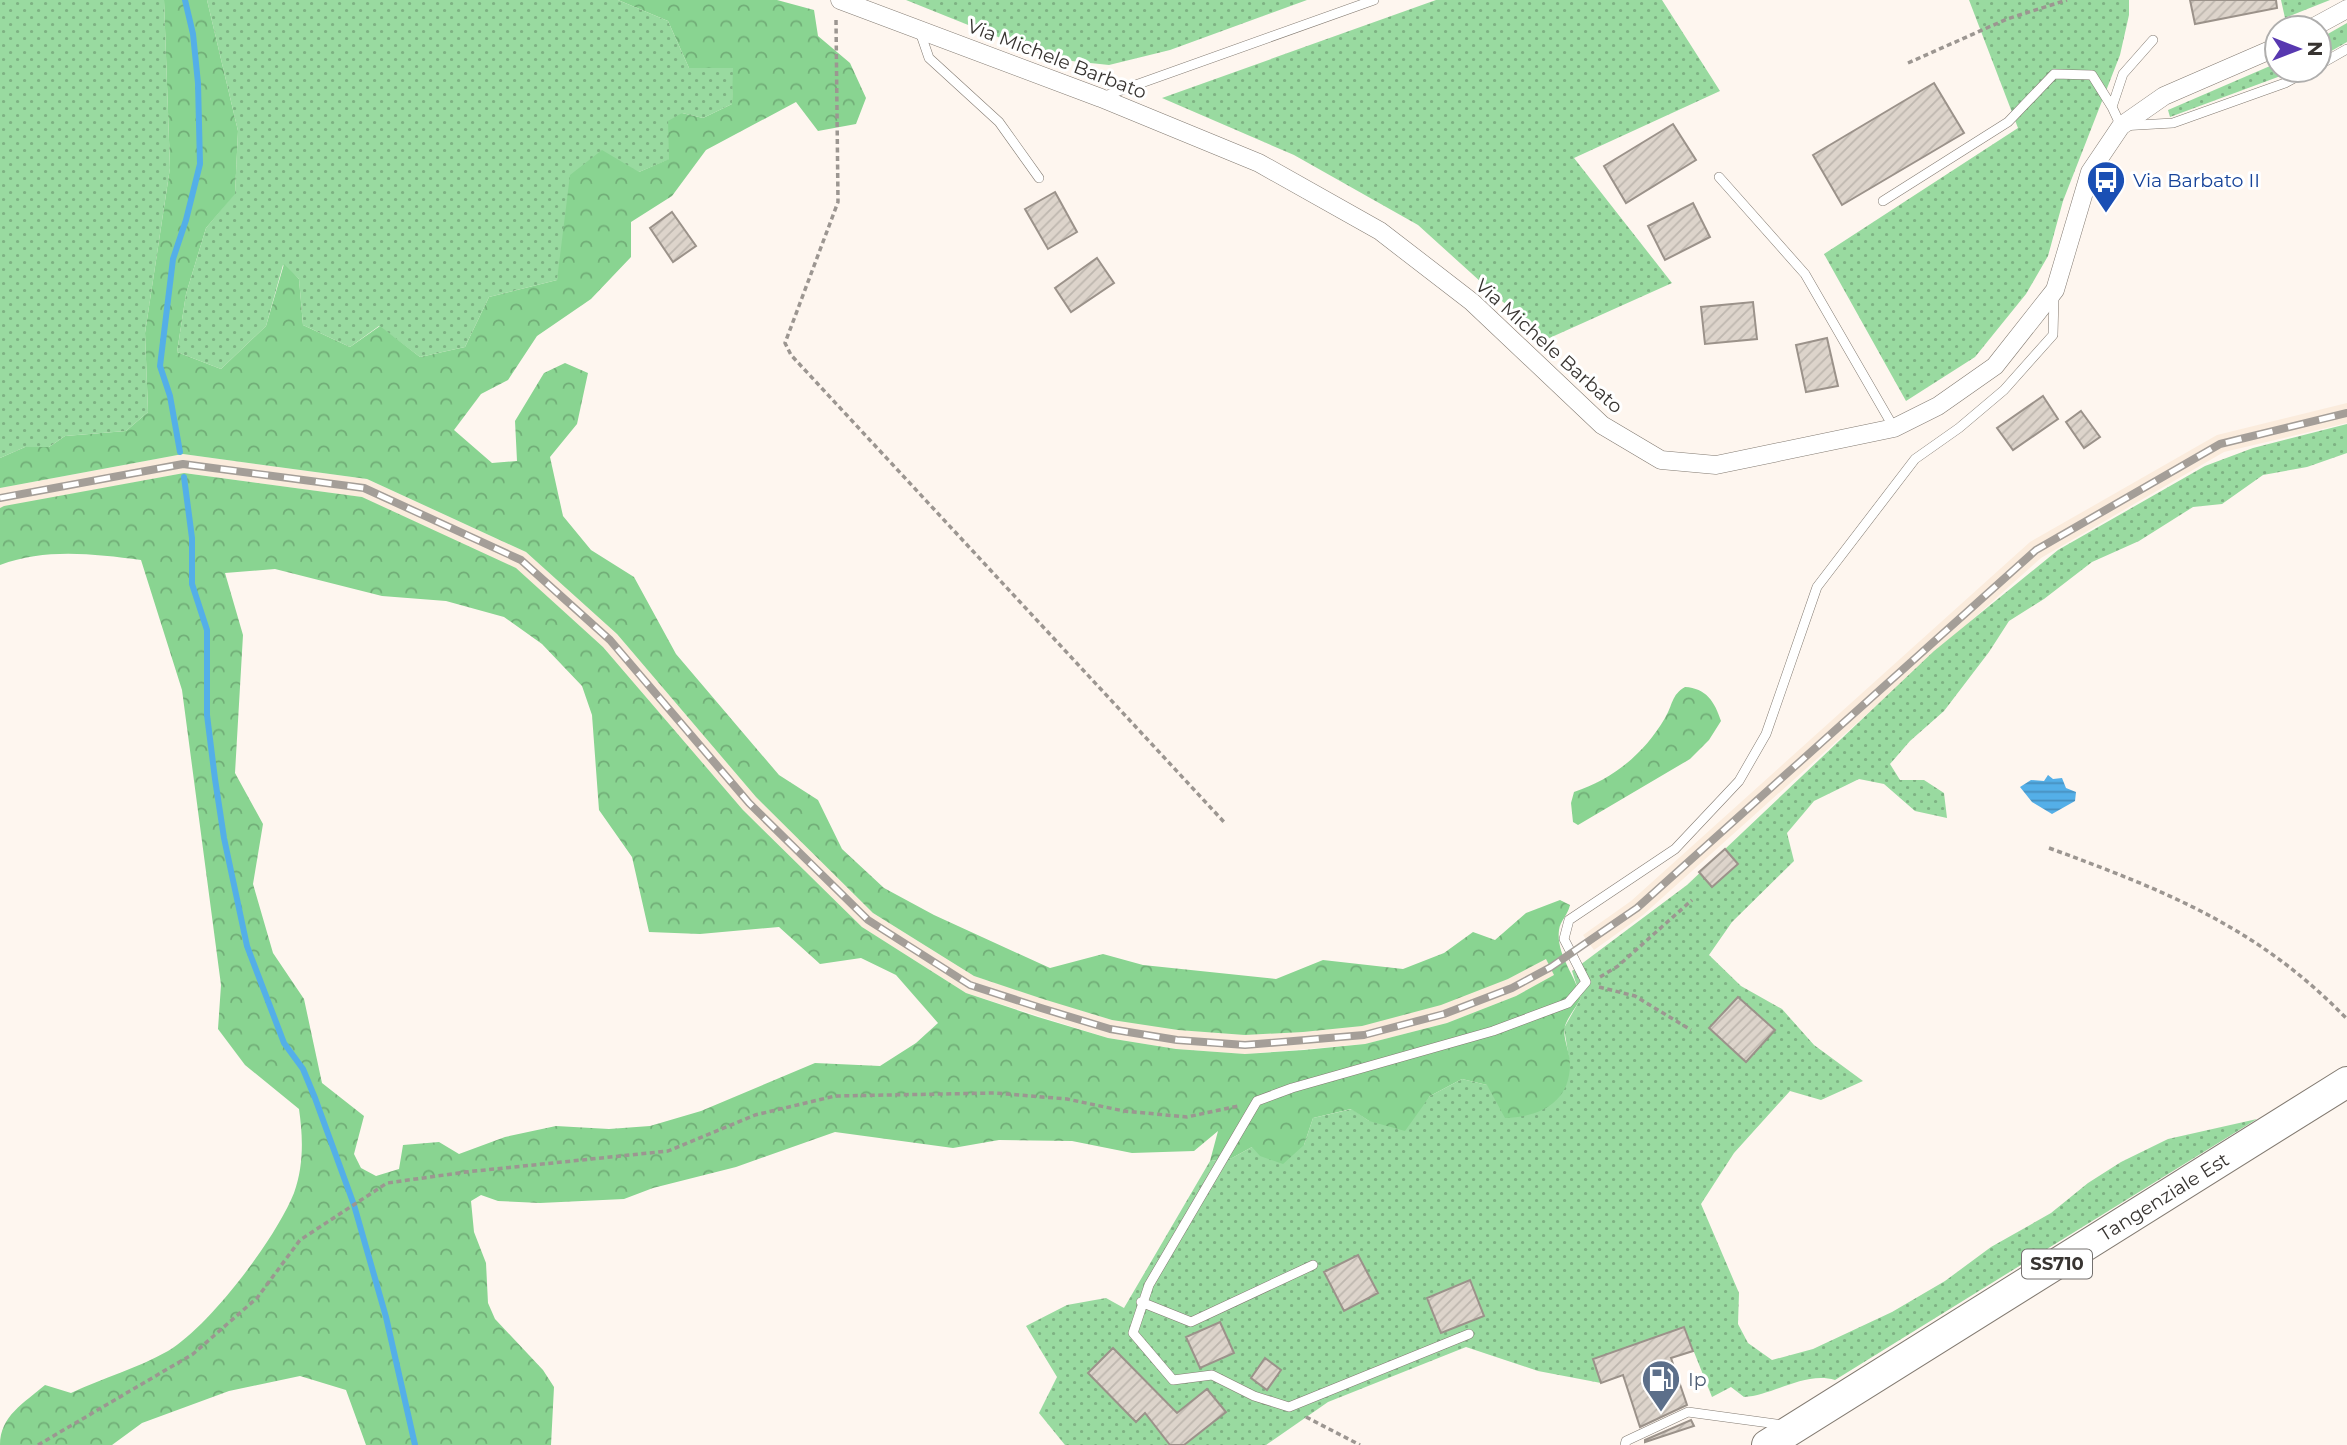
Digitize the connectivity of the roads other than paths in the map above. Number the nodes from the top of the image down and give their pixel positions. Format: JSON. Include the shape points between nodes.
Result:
{"nodes":[{"id":1,"x":1374,"y":0,"type":"edge"},
{"id":2,"x":838,"y":7,"type":"edge"},
{"id":3,"x":918,"y":28,"type":"junction"},
{"id":4,"x":2153,"y":40,"type":"dead end"},
{"id":5,"x":2263,"y":53,"type":"edge"},
{"id":6,"x":2282,"y":84,"type":"edge"},
{"id":7,"x":1101,"y":98,"type":"junction"},
{"id":8,"x":2112,"y":107,"type":"junction"},
{"id":9,"x":2121,"y":126,"type":"junction"},
{"id":10,"x":1719,"y":177,"type":"dead end"},
{"id":11,"x":1039,"y":178,"type":"dead end"},
{"id":12,"x":1883,"y":201,"type":"dead end"},
{"id":13,"x":2054,"y":290,"type":"junction"},
{"id":14,"x":1894,"y":428,"type":"junction"},
{"id":15,"x":2347,"y":1082,"type":"edge"},
{"id":16,"x":1313,"y":1265,"type":"dead end"},
{"id":17,"x":1141,"y":1302,"type":"junction"},
{"id":18,"x":1469,"y":1334,"type":"dead end"},
{"id":19,"x":1796,"y":1427,"type":"junction"},
{"id":20,"x":1625,"y":1445,"type":"edge"},
{"id":21,"x":1767,"y":1445,"type":"edge"}],
"edges":[{"from":1,"to":7,"type":"lane"},
{"from":2,"to":3,"type":"street","name":"Via Michele Barbato"},
{"from":3,"to":7,"type":"street","name":"Via Michele Barbato"},
{"from":3,"to":11,"type":"lane","via":[[929,58],[999,122]]},
{"from":4,"to":8,"type":"lane","via":[[2123,74]]},
{"from":5,"to":9,"type":"street","via":[[2164,96]]},
{"from":6,"to":9,"type":"lane","via":[[2173,122]]},
{"from":7,"to":14,"type":"street","name":"Via Michele Barbato","via":[[1259,163],[1380,231],[1472,302],[1602,425],[1661,460],[1716,465]]},
{"from":8,"to":9,"type":"lane"},
{"from":8,"to":12,"type":"lane","via":[[2092,75],[2054,74],[2008,122]]},
{"from":9,"to":13,"type":"street","name":"Via Michele Barbato","via":[[2090,172]]},
{"from":10,"to":14,"type":"lane","via":[[1805,274]]},
{"from":13,"to":14,"type":"street","name":"Via Michele Barbato","via":[[1995,366],[1938,406]]},
{"from":13,"to":17,"type":"lane","via":[[2053,335],[2004,390],[1915,459],[1817,587],[1766,734],[1739,781],[1675,849],[1569,920],[1564,939],[1586,982],[1568,1003],[1493,1031],[1257,1101]]},
{"from":15,"to":19,"type":"main road","name":"Tangenziale Est","number":"SS710"},
{"from":16,"to":17,"type":"lane","via":[[1191,1322]]},
{"from":17,"to":18,"type":"lane","via":[[1133,1333],[1173,1380],[1212,1375],[1289,1407]]},
{"from":19,"to":20,"type":"lane","via":[[1688,1412]]},
{"from":19,"to":21,"type":"main road","name":"Tangenziale Est","number":"SS710"}]}
